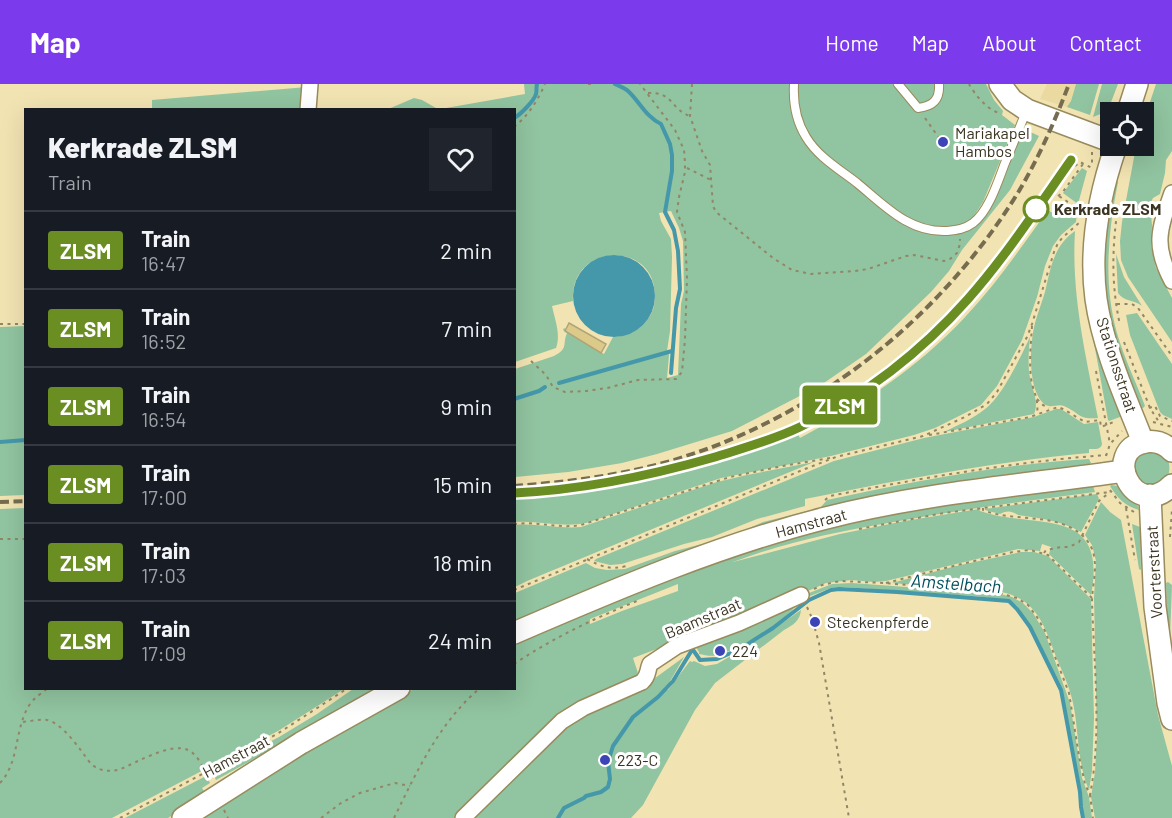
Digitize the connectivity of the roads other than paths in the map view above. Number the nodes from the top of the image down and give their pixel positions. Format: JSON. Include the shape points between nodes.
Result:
{"nodes":[{"id":1,"x":310,"y":84,"type":"edge"},
{"id":2,"x":794,"y":84,"type":"edge"},
{"id":3,"x":898,"y":84,"type":"edge"},
{"id":4,"x":939,"y":84,"type":"edge"},
{"id":5,"x":1000,"y":84,"type":"edge"},
{"id":6,"x":1137,"y":84,"type":"edge"},
{"id":7,"x":1131,"y":102,"type":"edge"},
{"id":8,"x":308,"y":108,"type":"edge"},
{"id":9,"x":1027,"y":110,"type":"junction"},
{"id":10,"x":1100,"y":145,"type":"edge"},
{"id":11,"x":1113,"y":156,"type":"edge"},
{"id":12,"x":1172,"y":193,"type":"edge"},
{"id":13,"x":1172,"y":281,"type":"edge"},
{"id":14,"x":1143,"y":442,"type":"junction"},
{"id":15,"x":1172,"y":451,"type":"edge"},
{"id":16,"x":1124,"y":471,"type":"junction"},
{"id":17,"x":1172,"y":485,"type":"edge"},
{"id":18,"x":1150,"y":495,"type":"junction"},
{"id":19,"x":801,"y":595,"type":"road end"},
{"id":20,"x":516,"y":632,"type":"edge"},
{"id":21,"x":395,"y":690,"type":"edge"},
{"id":22,"x":1172,"y":719,"type":"edge"},
{"id":23,"x":183,"y":818,"type":"edge"},
{"id":24,"x":463,"y":818,"type":"edge"}],
"edges":[{"from":1,"to":8,"type":"street"},
{"from":2,"to":9,"type":"lane","via":[[797,116],[817,152],[894,214],[914,226],[937,231],[960,230],[978,219]]},
{"from":3,"to":4,"type":"lane","via":[[918,108],[935,102],[940,94]]},
{"from":5,"to":9,"type":"main road","via":[[1012,100]]},
{"from":6,"to":7,"type":"main road"},
{"from":9,"to":10,"type":"main road"},
{"from":11,"to":14,"type":"main road","name":"Stationsstraat","via":[[1096,223],[1096,300],[1107,344]]},
{"from":12,"to":13,"type":"street","via":[[1159,237],[1164,266]]},
{"from":14,"to":15,"type":"main road","via":[[1163,444]]},
{"from":14,"to":16,"type":"main road","via":[[1126,457]]},
{"from":16,"to":18,"type":"main road","via":[[1132,488]]},
{"from":16,"to":20,"type":"main road","name":"Hamstraat","via":[[928,498],[828,517],[688,562]]},
{"from":17,"to":18,"type":"main road","via":[[1165,492]]},
{"from":18,"to":22,"type":"main road","name":"Voorterstraat","via":[[1155,607]]},
{"from":19,"to":24,"type":"street","name":"Baamstraat","via":[[739,624],[677,646],[650,664],[642,682],[574,712]]},
{"from":21,"to":23,"type":"main road","name":"Hamstraat","via":[[301,743]]}]}
